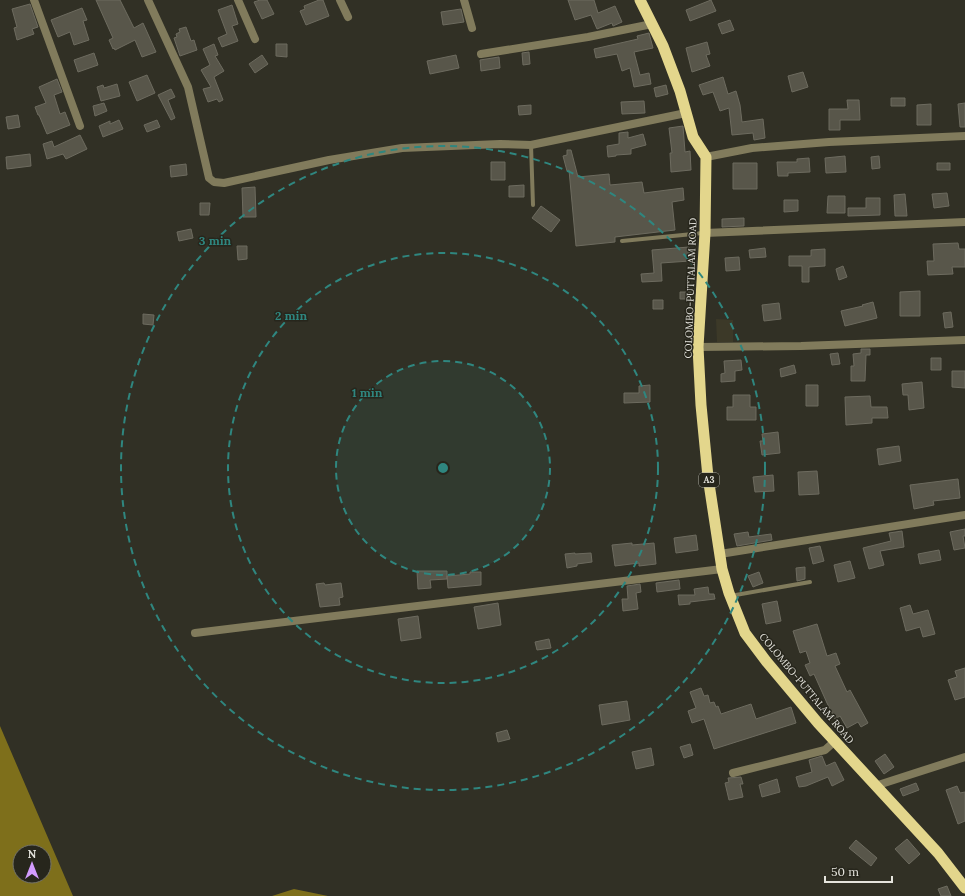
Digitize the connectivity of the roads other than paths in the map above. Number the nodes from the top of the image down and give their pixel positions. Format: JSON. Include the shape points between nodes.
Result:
{"nodes":[{"id":1,"x":34,"y":0,"type":"edge"},
{"id":2,"x":148,"y":0,"type":"edge"},
{"id":3,"x":238,"y":0,"type":"edge"},
{"id":4,"x":340,"y":0,"type":"edge"},
{"id":5,"x":464,"y":0,"type":"edge"},
{"id":6,"x":640,"y":0,"type":"edge"},
{"id":7,"x":348,"y":17,"type":"dead end"},
{"id":8,"x":652,"y":24,"type":"junction"},
{"id":9,"x":472,"y":28,"type":"dead end"},
{"id":10,"x":255,"y":39,"type":"dead end"},
{"id":11,"x":481,"y":54,"type":"dead end"},
{"id":12,"x":686,"y":113,"type":"junction"},
{"id":13,"x":80,"y":126,"type":"dead end"},
{"id":14,"x":965,"y":136,"type":"edge"},
{"id":15,"x":531,"y":145,"type":"junction"},
{"id":16,"x":706,"y":157,"type":"junction"},
{"id":17,"x":533,"y":205,"type":"dead end"},
{"id":18,"x":965,"y":222,"type":"edge"},
{"id":19,"x":705,"y":233,"type":"junction"},
{"id":20,"x":622,"y":241,"type":"dead end"},
{"id":21,"x":965,"y":340,"type":"edge"},
{"id":22,"x":698,"y":347,"type":"junction"},
{"id":23,"x":965,"y":515,"type":"edge"},
{"id":24,"x":720,"y":554,"type":"junction"},
{"id":25,"x":722,"y":569,"type":"junction"},
{"id":26,"x":810,"y":582,"type":"dead end"},
{"id":27,"x":730,"y":596,"type":"junction"},
{"id":28,"x":195,"y":633,"type":"dead end"},
{"id":29,"x":835,"y":741,"type":"junction"},
{"id":30,"x":965,"y":757,"type":"edge"},
{"id":31,"x":733,"y":773,"type":"dead end"},
{"id":32,"x":875,"y":786,"type":"junction"},
{"id":33,"x":965,"y":888,"type":"edge"}],
"edges":[{"from":1,"to":13,"type":"street"},
{"from":2,"to":15,"type":"street","via":[[188,87],[209,178],[214,182],[224,183],[329,160],[402,148]]},
{"from":3,"to":10,"type":"street"},
{"from":4,"to":7,"type":"street"},
{"from":5,"to":9,"type":"street"},
{"from":6,"to":8,"type":"highway"},
{"from":8,"to":11,"type":"street"},
{"from":8,"to":12,"type":"highway","via":[[663,46]]},
{"from":12,"to":15,"type":"street"},
{"from":12,"to":16,"type":"highway","via":[[693,138]]},
{"from":14,"to":16,"type":"street","via":[[752,148]]},
{"from":15,"to":17,"type":"lane"},
{"from":16,"to":19,"type":"highway","name":"COLOMBO-PUTTALAM ROAD","number":"A3"},
{"from":18,"to":19,"type":"street"},
{"from":19,"to":20,"type":"lane"},
{"from":19,"to":22,"type":"highway","name":"COLOMBO-PUTTALAM ROAD","number":"A3"},
{"from":21,"to":22,"type":"street"},
{"from":22,"to":24,"type":"highway","name":"COLOMBO-PUTTALAM ROAD","number":"A3","via":[[708,478]]},
{"from":23,"to":24,"type":"street"},
{"from":24,"to":25,"type":"highway","name":"COLOMBO-PUTTALAM ROAD","number":"A3"},
{"from":25,"to":27,"type":"highway","name":"COLOMBO-PUTTALAM ROAD","number":"A3"},
{"from":25,"to":28,"type":"street"},
{"from":26,"to":27,"type":"lane"},
{"from":27,"to":29,"type":"highway","name":"COLOMBO-PUTTALAM ROAD","number":"A3","via":[[745,633],[766,662]]},
{"from":29,"to":31,"type":"street","via":[[824,750]]},
{"from":29,"to":32,"type":"highway","name":"COLOMBO-PUTTALAM ROAD","number":"A3"},
{"from":30,"to":32,"type":"street"},
{"from":32,"to":33,"type":"highway","name":"COLOMBO-PUTTALAM ROAD","number":"A3","via":[[938,853]]}]}
